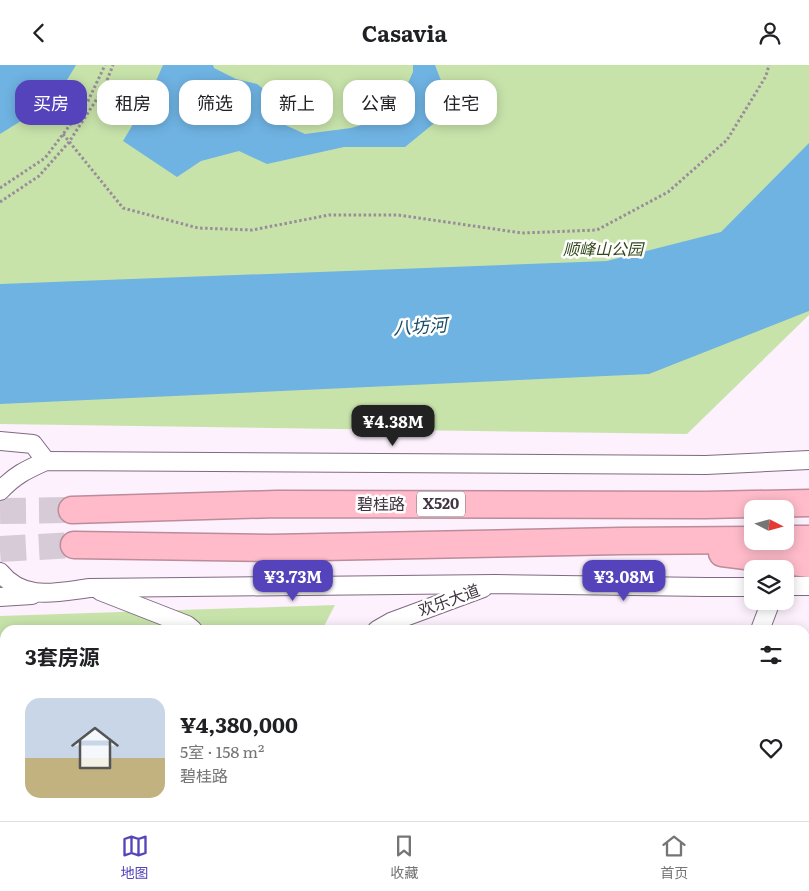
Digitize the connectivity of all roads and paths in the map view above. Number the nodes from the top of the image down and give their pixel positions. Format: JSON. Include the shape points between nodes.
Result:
{"nodes":[{"id":1,"x":105,"y":65,"type":"edge"},
{"id":2,"x":113,"y":65,"type":"edge"},
{"id":3,"x":769,"y":65,"type":"edge"},
{"id":4,"x":63,"y":134,"type":"junction"},
{"id":5,"x":69,"y":142,"type":"junction"},
{"id":6,"x":0,"y":188,"type":"edge"},
{"id":7,"x":0,"y":202,"type":"edge"},
{"id":8,"x":0,"y":441,"type":"edge"},
{"id":9,"x":46,"y":461,"type":"junction"},
{"id":10,"x":809,"y":461,"type":"edge"},
{"id":11,"x":0,"y":491,"type":"edge"},
{"id":12,"x":809,"y":503,"type":"edge"},
{"id":13,"x":72,"y":509,"type":"tunnel mouth"},
{"id":14,"x":794,"y":539,"type":"edge"},
{"id":15,"x":809,"y":539,"type":"edge"},
{"id":16,"x":744,"y":540,"type":"edge"},
{"id":17,"x":622,"y":541,"type":"junction"},
{"id":18,"x":74,"y":545,"type":"tunnel mouth"},
{"id":19,"x":809,"y":564,"type":"edge"},
{"id":20,"x":0,"y":572,"type":"edge"},
{"id":21,"x":495,"y":584,"type":"junction"},
{"id":22,"x":794,"y":586,"type":"edge"},
{"id":23,"x":809,"y":586,"type":"edge"},
{"id":24,"x":744,"y":587,"type":"edge"},
{"id":25,"x":90,"y":588,"type":"junction"},
{"id":26,"x":42,"y":594,"type":"junction"},
{"id":27,"x":0,"y":597,"type":"edge"},
{"id":28,"x":767,"y":610,"type":"edge"},
{"id":29,"x":187,"y":625,"type":"edge"},
{"id":30,"x":385,"y":625,"type":"edge"},
{"id":31,"x":762,"y":625,"type":"edge"}],
"edges":[{"from":1,"to":4,"type":"path","via":[[88,101]]},
{"from":2,"to":5,"type":"path","via":[[104,88]]},
{"from":3,"to":5,"type":"path","via":[[727,140],[668,192],[598,230],[522,233],[398,215],[329,215],[252,230],[198,228],[123,208]]},
{"from":4,"to":5,"type":"path"},
{"from":4,"to":6,"type":"path","via":[[44,158]]},
{"from":5,"to":7,"type":"path","via":[[39,176]]},
{"from":8,"to":9,"type":"street","via":[[33,444]]},
{"from":9,"to":10,"type":"street","via":[[706,465]]},
{"from":9,"to":11,"type":"street","via":[[25,470]]},
{"from":12,"to":13,"type":"highway","name":"碧桂路","number":"X520","via":[[277,504]]},
{"from":14,"to":15,"type":"highway"},
{"from":16,"to":17,"type":"highway"},
{"from":17,"to":18,"type":"highway","via":[[272,549]]},
{"from":17,"to":19,"type":"highway"},
{"from":20,"to":26,"type":"street","via":[[11,584]]},
{"from":21,"to":24,"type":"street"},
{"from":21,"to":25,"type":"street"},
{"from":21,"to":30,"type":"street","name":"欢乐大道"},
{"from":22,"to":23,"type":"street"},
{"from":25,"to":26,"type":"street"},
{"from":25,"to":29,"type":"street"},
{"from":26,"to":27,"type":"street"},
{"from":28,"to":31,"type":"street"}]}
